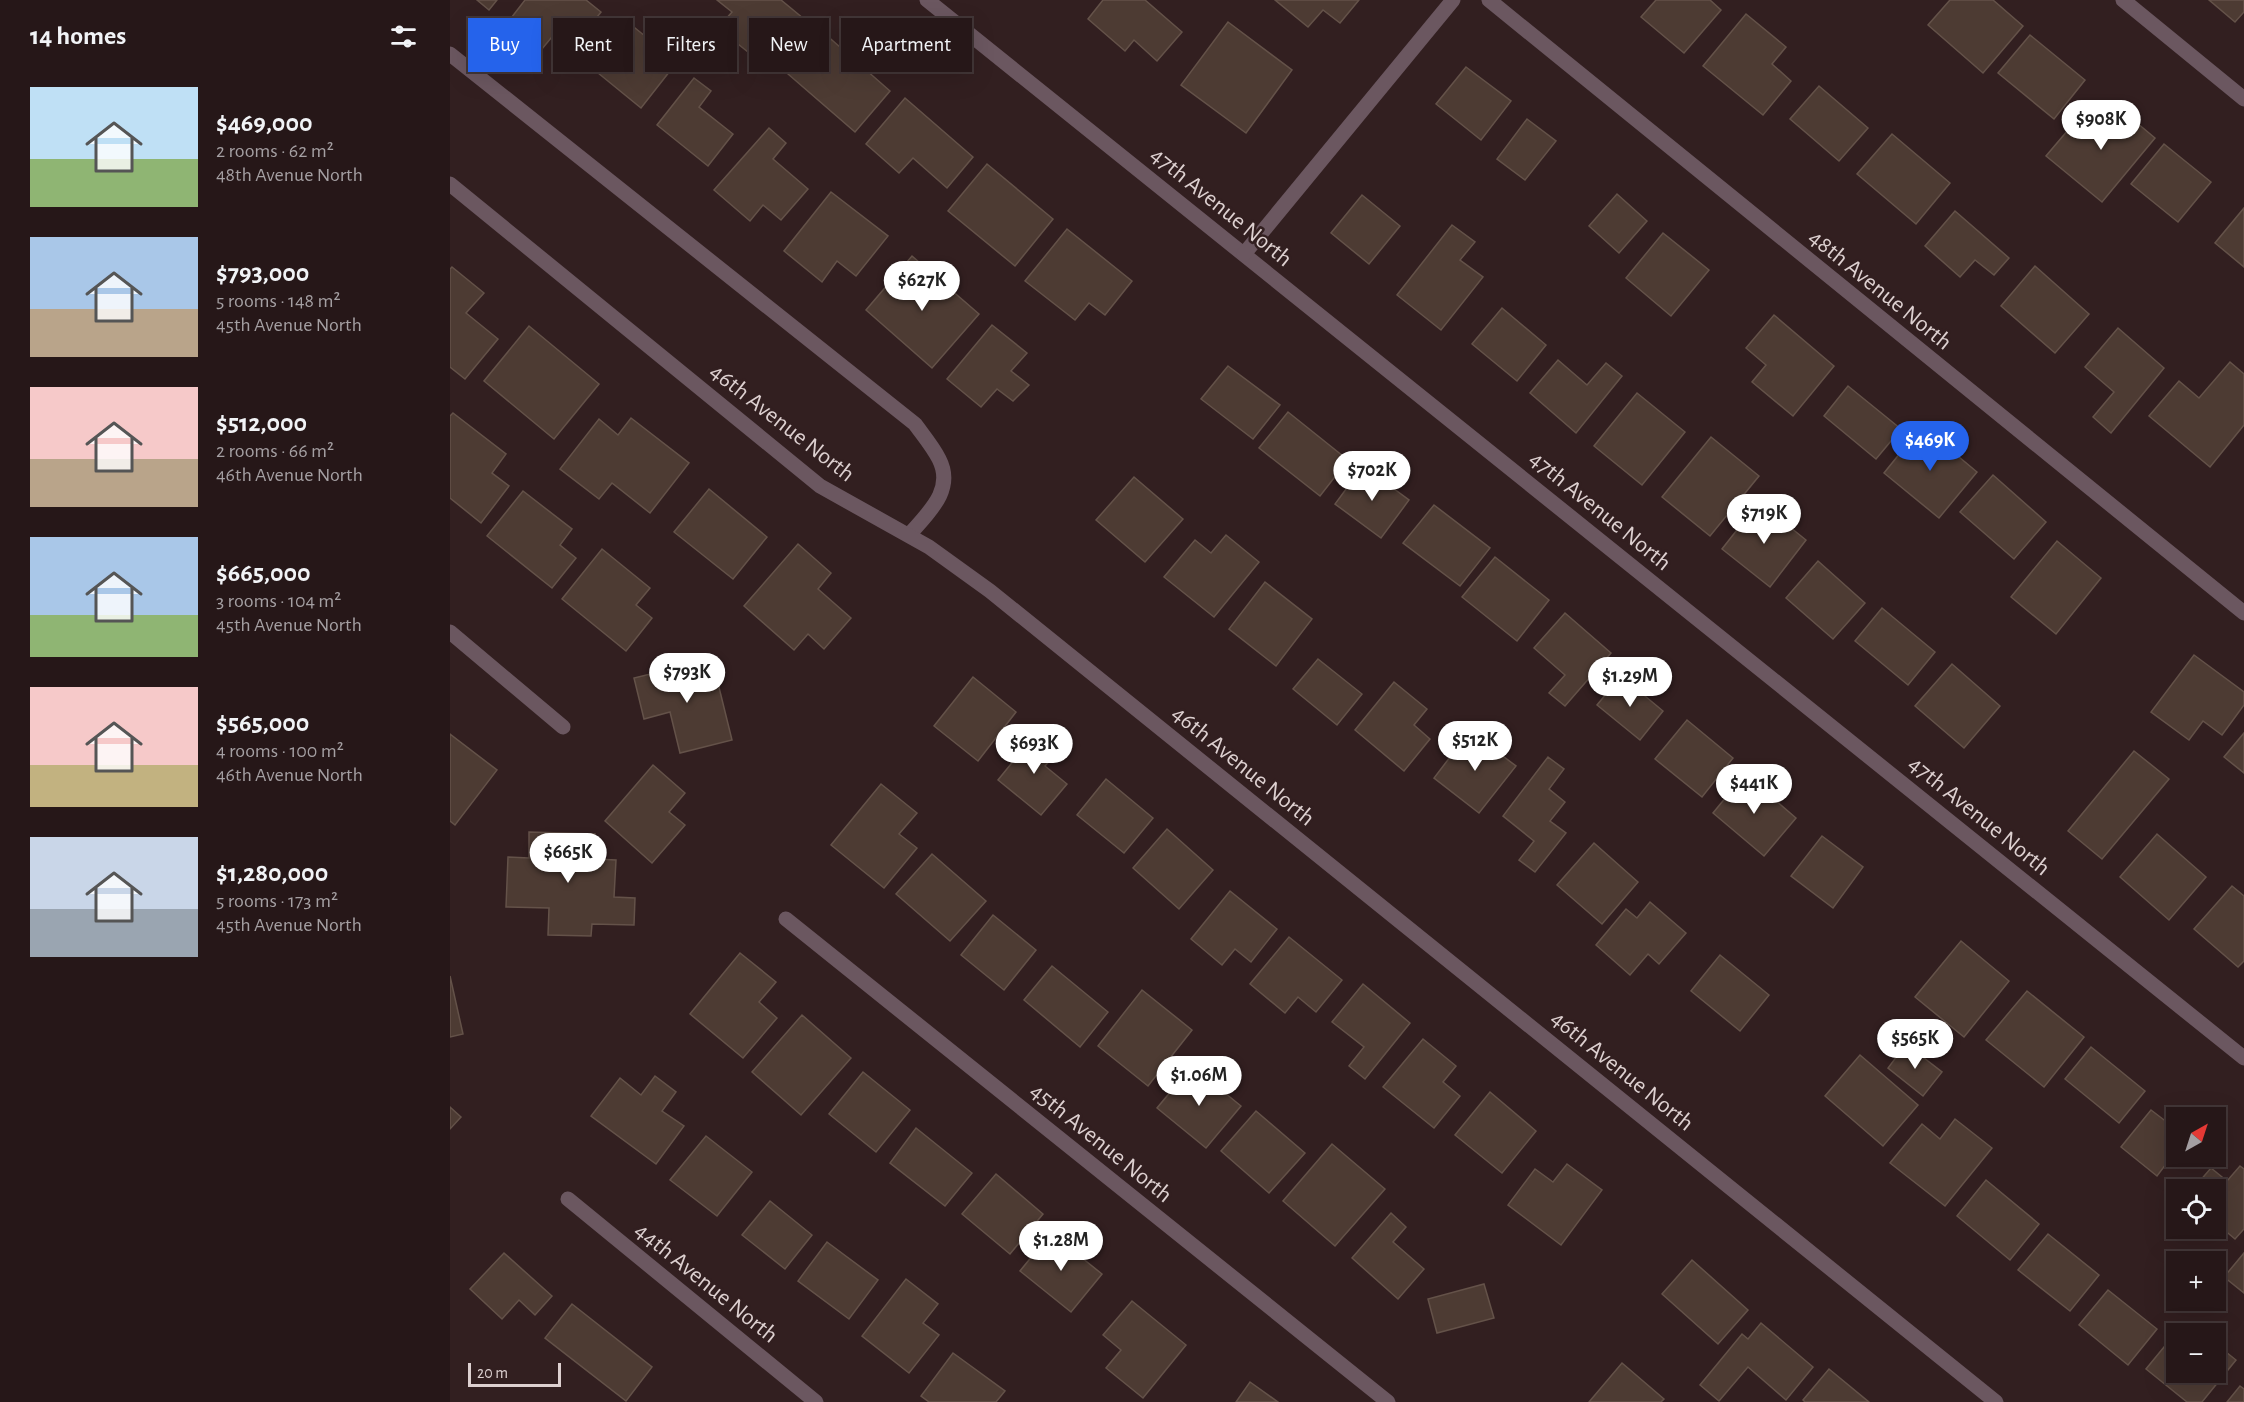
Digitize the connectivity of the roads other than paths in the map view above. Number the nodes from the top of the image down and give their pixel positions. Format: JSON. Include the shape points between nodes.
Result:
{"nodes":[{"id":1,"x":927,"y":0,"type":"edge"},
{"id":2,"x":1453,"y":0,"type":"edge"},
{"id":3,"x":1488,"y":0,"type":"edge"},
{"id":4,"x":2122,"y":0,"type":"edge"},
{"id":5,"x":450,"y":54,"type":"edge"},
{"id":6,"x":2244,"y":99,"type":"edge"},
{"id":7,"x":450,"y":184,"type":"edge"},
{"id":8,"x":1244,"y":254,"type":"junction"},
{"id":9,"x":909,"y":535,"type":"junction"},
{"id":10,"x":2244,"y":613,"type":"edge"},
{"id":11,"x":450,"y":632,"type":"edge"},
{"id":12,"x":562,"y":727,"type":"dead end"},
{"id":13,"x":786,"y":919,"type":"dead end"},
{"id":14,"x":2244,"y":1058,"type":"edge"},
{"id":15,"x":568,"y":1199,"type":"dead end"},
{"id":16,"x":816,"y":1402,"type":"edge"},
{"id":17,"x":1388,"y":1402,"type":"edge"},
{"id":18,"x":1996,"y":1402,"type":"edge"}],
"edges":[{"from":1,"to":8,"type":"street","name":"47th Avenue North"},
{"from":2,"to":8,"type":"street"},
{"from":3,"to":10,"type":"street","name":"48th Avenue North"},
{"from":4,"to":6,"type":"street"},
{"from":5,"to":9,"type":"street","via":[[915,424],[940,460],[945,484],[937,503]]},
{"from":7,"to":9,"type":"street","name":"46th Avenue North","via":[[820,486]]},
{"from":8,"to":14,"type":"street","name":"47th Avenue North"},
{"from":9,"to":18,"type":"street","name":"46th Avenue North","via":[[990,591]]},
{"from":11,"to":12,"type":"street"},
{"from":13,"to":17,"type":"street","name":"45th Avenue North"},
{"from":15,"to":16,"type":"street","name":"44th Avenue North"}]}
